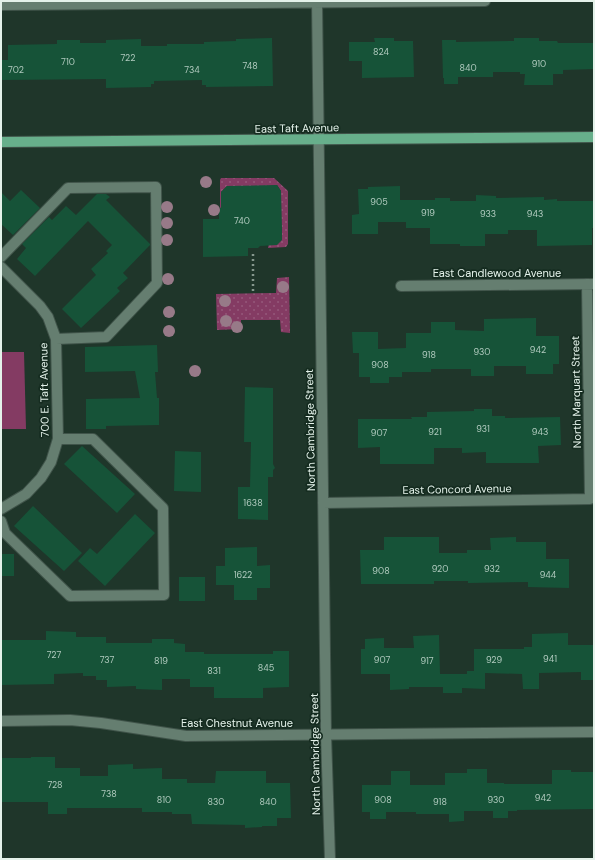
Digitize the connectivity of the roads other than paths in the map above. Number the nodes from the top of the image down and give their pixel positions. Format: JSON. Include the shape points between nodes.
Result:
{"nodes":[{"id":1,"x":485,"y":1,"type":"edge"},
{"id":2,"x":316,"y":2,"type":"edge"},
{"id":3,"x":1,"y":5,"type":"edge"},
{"id":4,"x":594,"y":137,"type":"edge"},
{"id":5,"x":317,"y":140,"type":"junction"},
{"id":6,"x":1,"y":142,"type":"edge"},
{"id":7,"x":1,"y":257,"type":"edge"},
{"id":8,"x":1,"y":267,"type":"edge"},
{"id":9,"x":590,"y":284,"type":"edge"},
{"id":10,"x":401,"y":286,"type":"dead end"},
{"id":11,"x":56,"y":339,"type":"junction"},
{"id":12,"x":58,"y":439,"type":"junction"},
{"id":13,"x":590,"y":499,"type":"joint"},
{"id":14,"x":323,"y":503,"type":"junction"},
{"id":15,"x":1,"y":509,"type":"edge"},
{"id":16,"x":1,"y":520,"type":"edge"},
{"id":17,"x":1,"y":721,"type":"edge"},
{"id":18,"x":594,"y":732,"type":"edge"},
{"id":19,"x":326,"y":735,"type":"junction"},
{"id":20,"x":330,"y":859,"type":"edge"}],
"edges":[{"from":1,"to":2,"type":"street"},
{"from":2,"to":3,"type":"street"},
{"from":2,"to":5,"type":"street","name":"North Cambridge Street"},
{"from":4,"to":5,"type":"main road","name":"East Taft Avenue"},
{"from":5,"to":6,"type":"main road","name":"East Taft Avenue"},
{"from":5,"to":14,"type":"street","name":"North Cambridge Street"},
{"from":7,"to":11,"type":"street","via":[[68,188],[156,187],[157,283],[106,337]]},
{"from":8,"to":11,"type":"street","name":"700 E. Taft Avenue","via":[[40,306],[48,317]]},
{"from":9,"to":10,"type":"street","name":"East Candlewood Avenue"},
{"from":9,"to":13,"type":"street","name":"North Marquart Street"},
{"from":11,"to":12,"type":"street","name":"700 E. Taft Avenue"},
{"from":12,"to":15,"type":"street","name":"700 E. Taft Avenue","via":[[51,462],[41,478],[26,494]]},
{"from":12,"to":16,"type":"street","via":[[92,439],[163,508],[164,595],[70,596],[5,533]]},
{"from":13,"to":14,"type":"street","name":"East Concord Avenue"},
{"from":14,"to":19,"type":"street","name":"North Cambridge Street"},
{"from":17,"to":19,"type":"street","name":"East Chestnut Avenue","via":[[70,720],[186,736]]},
{"from":18,"to":19,"type":"street","name":"East Chestnut Avenue"},
{"from":19,"to":20,"type":"street","name":"North Cambridge Street"}]}
